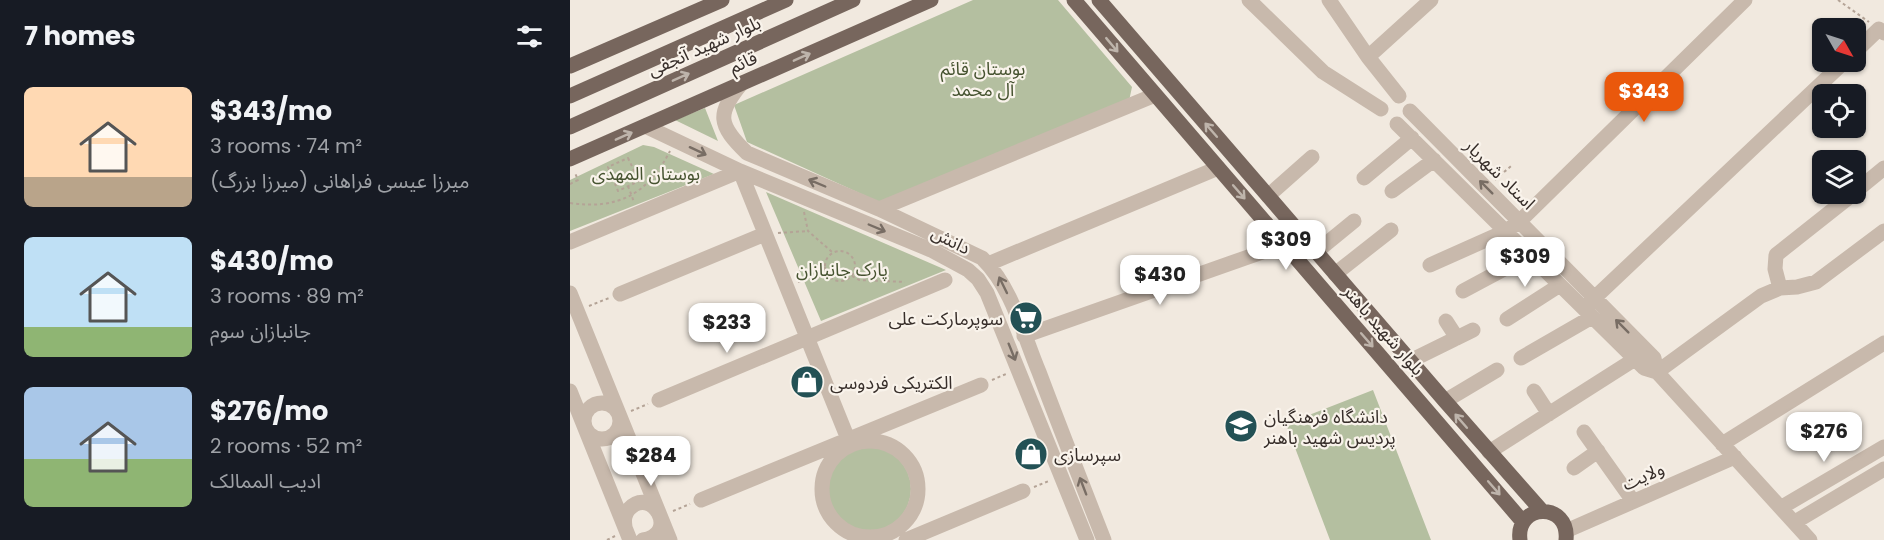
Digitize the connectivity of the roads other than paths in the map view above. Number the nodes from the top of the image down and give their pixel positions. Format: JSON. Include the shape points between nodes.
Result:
{"nodes":[{"id":1,"x":722,"y":0,"type":"edge"},
{"id":2,"x":786,"y":0,"type":"edge"},
{"id":3,"x":853,"y":0,"type":"edge"},
{"id":4,"x":931,"y":0,"type":"edge"},
{"id":5,"x":1074,"y":0,"type":"edge"},
{"id":6,"x":1099,"y":0,"type":"edge"},
{"id":7,"x":1249,"y":0,"type":"edge"},
{"id":8,"x":1329,"y":0,"type":"edge"},
{"id":9,"x":1431,"y":0,"type":"edge"},
{"id":10,"x":1745,"y":0,"type":"edge"},
{"id":11,"x":1881,"y":31,"type":"edge"},
{"id":12,"x":1866,"y":43,"type":"edge"},
{"id":13,"x":1368,"y":57,"type":"junction"},
{"id":14,"x":570,"y":66,"type":"edge"},
{"id":15,"x":1834,"y":72,"type":"edge"},
{"id":16,"x":742,"y":84,"type":"junction"},
{"id":17,"x":1155,"y":95,"type":"junction"},
{"id":18,"x":570,"y":96,"type":"edge"},
{"id":19,"x":1399,"y":96,"type":"junction"},
{"id":20,"x":1381,"y":109,"type":"junction"},
{"id":21,"x":1410,"y":111,"type":"junction"},
{"id":22,"x":1397,"y":124,"type":"junction"},
{"id":23,"x":645,"y":126,"type":"junction"},
{"id":24,"x":570,"y":127,"type":"edge"},
{"id":25,"x":1412,"y":138,"type":"junction"},
{"id":26,"x":747,"y":153,"type":"junction"},
{"id":27,"x":1312,"y":158,"type":"dead end"},
{"id":28,"x":570,"y":159,"type":"edge"},
{"id":29,"x":1434,"y":160,"type":"junction"},
{"id":30,"x":1218,"y":168,"type":"junction"},
{"id":31,"x":1884,"y":168,"type":"edge"},
{"id":32,"x":740,"y":171,"type":"junction"},
{"id":33,"x":1364,"y":178,"type":"dead end"},
{"id":34,"x":1866,"y":182,"type":"edge"},
{"id":35,"x":1392,"y":191,"type":"dead end"},
{"id":36,"x":1268,"y":196,"type":"junction"},
{"id":37,"x":1839,"y":204,"type":"edge"},
{"id":38,"x":879,"y":209,"type":"junction"},
{"id":39,"x":1354,"y":221,"type":"dead end"},
{"id":40,"x":1513,"y":226,"type":"junction"},
{"id":41,"x":1391,"y":230,"type":"dead end"},
{"id":42,"x":1884,"y":231,"type":"edge"},
{"id":43,"x":765,"y":234,"type":"junction"},
{"id":44,"x":570,"y":242,"type":"edge"},
{"id":45,"x":1285,"y":244,"type":"junction"},
{"id":46,"x":1316,"y":252,"type":"junction"},
{"id":47,"x":1530,"y":255,"type":"junction"},
{"id":48,"x":988,"y":264,"type":"junction"},
{"id":49,"x":1430,"y":265,"type":"dead end"},
{"id":50,"x":1335,"y":274,"type":"junction"},
{"id":51,"x":945,"y":280,"type":"dead end"},
{"id":52,"x":1560,"y":285,"type":"junction"},
{"id":53,"x":1780,"y":288,"type":"junction"},
{"id":54,"x":1463,"y":291,"type":"dead end"},
{"id":55,"x":570,"y":293,"type":"edge"},
{"id":56,"x":620,"y":294,"type":"road end"},
{"id":57,"x":1590,"y":308,"type":"junction"},
{"id":58,"x":573,"y":312,"type":"edge"},
{"id":59,"x":1507,"y":319,"type":"dead end"},
{"id":60,"x":1446,"y":321,"type":"dead end"},
{"id":61,"x":1473,"y":330,"type":"dead end"},
{"id":62,"x":1024,"y":336,"type":"junction"},
{"id":63,"x":1457,"y":338,"type":"junction"},
{"id":64,"x":808,"y":339,"type":"junction"},
{"id":65,"x":1884,"y":343,"type":"edge"},
{"id":66,"x":1521,"y":358,"type":"dead end"},
{"id":67,"x":1635,"y":359,"type":"junction"},
{"id":68,"x":1410,"y":361,"type":"junction"},
{"id":69,"x":1497,"y":370,"type":"dead end"},
{"id":70,"x":1657,"y":372,"type":"junction"},
{"id":71,"x":981,"y":385,"type":"road end"},
{"id":72,"x":570,"y":391,"type":"edge"},
{"id":73,"x":1534,"y":391,"type":"dead end"},
{"id":74,"x":659,"y":400,"type":"road end"},
{"id":75,"x":1445,"y":401,"type":"junction"},
{"id":76,"x":1548,"y":414,"type":"junction"},
{"id":77,"x":620,"y":416,"type":"junction"},
{"id":78,"x":585,"y":428,"type":"junction"},
{"id":79,"x":1584,"y":432,"type":"dead end"},
{"id":80,"x":848,"y":441,"type":"junction"},
{"id":81,"x":1722,"y":444,"type":"junction"},
{"id":82,"x":1884,"y":447,"type":"edge"},
{"id":83,"x":1598,"y":451,"type":"junction"},
{"id":84,"x":1489,"y":452,"type":"junction"},
{"id":85,"x":1735,"y":457,"type":"junction"},
{"id":86,"x":1574,"y":468,"type":"dead end"},
{"id":87,"x":1884,"y":469,"type":"edge"},
{"id":88,"x":1023,"y":491,"type":"road end"},
{"id":89,"x":701,"y":500,"type":"road end"},
{"id":90,"x":1633,"y":501,"type":"junction"},
{"id":91,"x":1782,"y":507,"type":"junction"},
{"id":92,"x":1542,"y":511,"type":"junction"},
{"id":93,"x":660,"y":516,"type":"junction"},
{"id":94,"x":1523,"y":522,"type":"junction"},
{"id":95,"x":1795,"y":522,"type":"junction"},
{"id":96,"x":628,"y":535,"type":"edge"},
{"id":97,"x":1566,"y":536,"type":"edge"},
{"id":98,"x":888,"y":537,"type":"edge"},
{"id":99,"x":642,"y":540,"type":"edge"},
{"id":100,"x":670,"y":540,"type":"edge"},
{"id":101,"x":906,"y":540,"type":"edge"},
{"id":102,"x":1087,"y":540,"type":"edge"},
{"id":103,"x":1104,"y":540,"type":"edge"},
{"id":104,"x":1520,"y":540,"type":"edge"},
{"id":105,"x":1810,"y":540,"type":"edge"}],
"edges":[{"from":1,"to":14,"type":"main road"},
{"from":2,"to":18,"type":"main road","name":"بلوار شهید آنجفی"},
{"from":24,"to":3,"type":"main road","name":"بلوار شهید آنجفی","one_way":true},
{"from":16,"to":4,"type":"main road","name":"قائم","one_way":true},
{"from":5,"to":17,"type":"main road","name":"بلوار شهید باهنر","one_way":true},
{"from":36,"to":6,"type":"main road","name":"بلوار شهید باهنر","one_way":true},
{"from":7,"to":20,"type":"street","via":[[1323,72]]},
{"from":8,"to":13,"type":"street"},
{"from":9,"to":13,"type":"street"},
{"from":10,"to":40,"type":"street"},
{"from":11,"to":12,"type":"street"},
{"from":13,"to":19,"type":"street"},
{"from":15,"to":57,"type":"street"},
{"from":16,"to":23,"type":"main road","name":"قائم"},
{"from":16,"to":26,"type":"street","via":[[727,101],[723,113],[734,141]]},
{"from":17,"to":30,"type":"main road","name":"بلوار شهید باهنر"},
{"from":17,"to":38,"type":"street"},
{"from":19,"to":20,"type":"street","via":[[1389,97]]},
{"from":19,"to":21,"type":"street","via":[[1407,101]]},
{"from":20,"to":22,"type":"street","via":[[1384,118]]},
{"from":21,"to":22,"type":"street","via":[[1406,120]]},
{"from":40,"to":21,"type":"street","name":"استاد شهریار","one_way":true,"via":[[1486,188]]},
{"from":22,"to":25,"type":"street","name":"استاد شهریار"},
{"from":28,"to":23,"type":"main road","name":"قائم","one_way":true},
{"from":23,"to":32,"type":"street","name":"دانش","one_way":true},
{"from":25,"to":29,"type":"street","name":"استاد شهریار"},
{"from":25,"to":33,"type":"street"},
{"from":26,"to":32,"type":"street"},
{"from":38,"to":26,"type":"street","name":"دانش","one_way":true},
{"from":27,"to":36,"type":"street"},
{"from":29,"to":35,"type":"street"},
{"from":29,"to":40,"type":"street","name":"استاد شهریار"},
{"from":30,"to":45,"type":"main road","name":"بلوار شهید باهنر","one_way":true},
{"from":30,"to":48,"type":"street"},
{"from":31,"to":34,"type":"street"},
{"from":32,"to":43,"type":"street"},
{"from":32,"to":44,"type":"street"},
{"from":32,"to":102,"type":"street","name":"دانش","one_way":true,"via":[[931,250],[978,279],[987,292]]},
{"from":36,"to":46,"type":"main road","name":"بلوار شهید باهنر"},
{"from":37,"to":53,"type":"street","via":[[1776,255]]},
{"from":38,"to":48,"type":"street","name":"دانش"},
{"from":39,"to":46,"type":"street"},
{"from":40,"to":47,"type":"street","name":"استاد شهریار"},
{"from":40,"to":49,"type":"street"},
{"from":40,"to":57,"type":"street","name":"استاد شهریار"},
{"from":41,"to":50,"type":"street"},
{"from":42,"to":53,"type":"street","via":[[1816,282]]},
{"from":43,"to":56,"type":"street"},
{"from":43,"to":64,"type":"street"},
{"from":45,"to":62,"type":"street"},
{"from":45,"to":94,"type":"main road","name":"بلوار شهید باهنر","one_way":true},
{"from":46,"to":50,"type":"main road","name":"بلوار شهید باهنر"},
{"from":47,"to":52,"type":"street","name":"استاد شهریار"},
{"from":47,"to":54,"type":"street"},
{"from":62,"to":48,"type":"street","name":"دانش","one_way":true,"via":[[1002,281]]},
{"from":50,"to":68,"type":"main road","name":"بلوار شهید باهنر"},
{"from":51,"to":64,"type":"street"},
{"from":52,"to":57,"type":"street","name":"استاد شهریار"},
{"from":52,"to":59,"type":"street"},
{"from":53,"to":70,"type":"street","via":[[1761,296]]},
{"from":55,"to":58,"type":"street"},
{"from":57,"to":66,"type":"street"},
{"from":57,"to":67,"type":"street","name":"استاد شهریار"},
{"from":70,"to":57,"type":"street","name":"استاد شهریار","one_way":true,"via":[[1654,358]]},
{"from":58,"to":77,"type":"street"},
{"from":60,"to":63,"type":"street"},
{"from":61,"to":63,"type":"street"},
{"from":103,"to":62,"type":"street","name":"دانش","one_way":true},
{"from":63,"to":68,"type":"street"},
{"from":64,"to":74,"type":"street"},
{"from":64,"to":80,"type":"street"},
{"from":65,"to":81,"type":"street"},
{"from":67,"to":70,"type":"street","name":"استاد شهریار","via":[[1644,368]]},
{"from":67,"to":76,"type":"street"},
{"from":68,"to":75,"type":"main road","name":"بلوار شهید باهنر"},
{"from":69,"to":75,"type":"street"},
{"from":70,"to":81,"type":"street","name":"استاد شهریار"},
{"from":71,"to":80,"type":"street"},
{"from":72,"to":78,"type":"street"},
{"from":73,"to":76,"type":"street"},
{"from":84,"to":75,"type":"main road","name":"بلوار شهید باهنر","one_way":true},
{"from":76,"to":84,"type":"street"},
{"from":77,"to":78,"type":"street","via":[[619,428],[611,437],[593,437]]},
{"from":77,"to":78,"type":"street","via":[[613,406],[596,404],[585,416]]},
{"from":77,"to":93,"type":"street"},
{"from":78,"to":96,"type":"street"},
{"from":79,"to":83,"type":"street"},
{"from":80,"to":89,"type":"street"},
{"from":80,"to":98,"type":"street","via":[[824,473],[824,504],[842,529],[856,536]]},
{"from":80,"to":98,"type":"street","via":[[879,441],[894,446],[915,469],[917,500],[911,515]]},
{"from":81,"to":85,"type":"street","name":"استاد شهریار"},
{"from":82,"to":91,"type":"street"},
{"from":83,"to":86,"type":"street"},
{"from":83,"to":90,"type":"street"},
{"from":84,"to":92,"type":"main road","name":"بلوار شهید باهنر"},
{"from":85,"to":90,"type":"street","name":"ولایت"},
{"from":85,"to":91,"type":"street","name":"استاد شهریار"},
{"from":87,"to":95,"type":"street"},
{"from":88,"to":101,"type":"street"},
{"from":90,"to":97,"type":"street","name":"ولایت"},
{"from":91,"to":95,"type":"street","name":"استاد شهریار"},
{"from":92,"to":94,"type":"main road"},
{"from":92,"to":97,"type":"main road","name":"بلوار شهید باهنر","via":[[1555,514],[1564,525]]},
{"from":93,"to":96,"type":"street","via":[[648,503],[635,504],[624,518]]},
{"from":93,"to":99,"type":"street","via":[[657,533]]},
{"from":93,"to":100,"type":"street"},
{"from":94,"to":104,"type":"main road"},
{"from":95,"to":105,"type":"street","name":"استاد شهریار"},
{"from":96,"to":99,"type":"street"}]}
